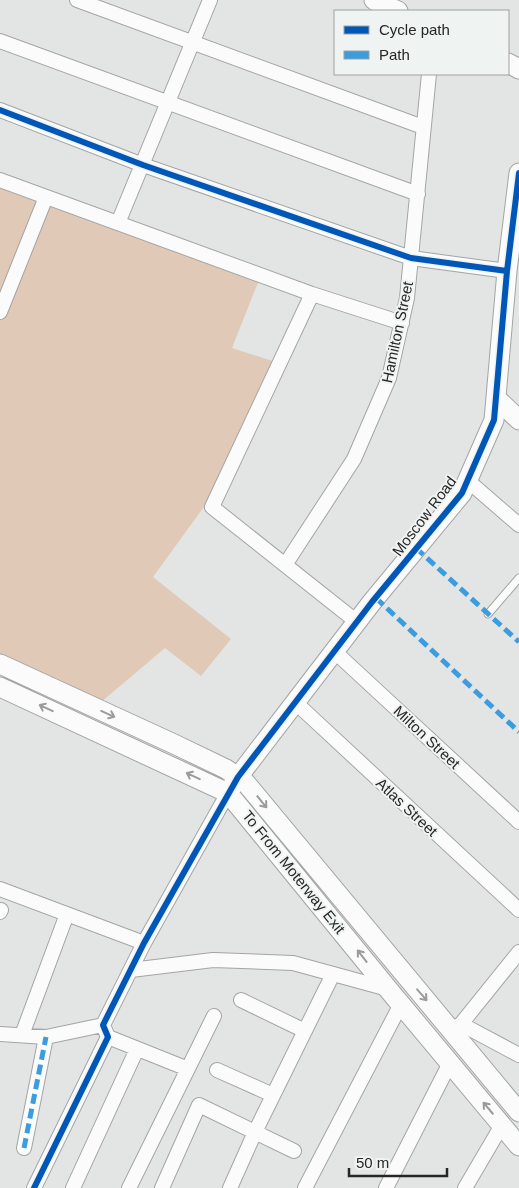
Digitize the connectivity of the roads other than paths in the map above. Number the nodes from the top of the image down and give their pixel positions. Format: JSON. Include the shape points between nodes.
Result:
{"nodes":[{"id":1,"x":77,"y":0,"type":"edge"},
{"id":2,"x":210,"y":0,"type":"edge"},
{"id":3,"x":374,"y":0,"type":"edge"},
{"id":4,"x":396,"y":10,"type":"edge"},
{"id":5,"x":0,"y":41,"type":"edge"},
{"id":6,"x":193,"y":43,"type":"junction"},
{"id":7,"x":429,"y":75,"type":"edge"},
{"id":8,"x":168,"y":103,"type":"junction"},
{"id":9,"x":0,"y":110,"type":"edge"},
{"id":10,"x":423,"y":128,"type":"junction"},
{"id":11,"x":143,"y":165,"type":"junction"},
{"id":12,"x":519,"y":173,"type":"edge"},
{"id":13,"x":0,"y":180,"type":"edge"},
{"id":14,"x":418,"y":194,"type":"junction"},
{"id":15,"x":46,"y":197,"type":"junction"},
{"id":16,"x":118,"y":223,"type":"junction"},
{"id":17,"x":412,"y":258,"type":"junction"},
{"id":18,"x":507,"y":271,"type":"junction"},
{"id":19,"x":312,"y":294,"type":"junction"},
{"id":20,"x":0,"y":312,"type":"edge"},
{"id":21,"x":402,"y":323,"type":"junction"},
{"id":22,"x":496,"y":398,"type":"junction"},
{"id":23,"x":519,"y":420,"type":"edge"},
{"id":24,"x":467,"y":480,"type":"junction"},
{"id":25,"x":519,"y":525,"type":"edge"},
{"id":26,"x":285,"y":565,"type":"junction"},
{"id":27,"x":519,"y":578,"type":"edge"},
{"id":28,"x":488,"y":614,"type":"dead end"},
{"id":29,"x":357,"y":622,"type":"junction"},
{"id":30,"x":334,"y":651,"type":"junction"},
{"id":31,"x":0,"y":664,"type":"edge"},
{"id":32,"x":0,"y":686,"type":"edge"},
{"id":33,"x":296,"y":703,"type":"junction"},
{"id":34,"x":238,"y":777,"type":"junction"},
{"id":35,"x":228,"y":793,"type":"junction"},
{"id":36,"x":519,"y":822,"type":"edge"},
{"id":37,"x":0,"y":889,"type":"edge"},
{"id":38,"x":519,"y":910,"type":"edge"},
{"id":39,"x":67,"y":914,"type":"junction"},
{"id":40,"x":144,"y":943,"type":"junction"},
{"id":41,"x":519,"y":952,"type":"edge"},
{"id":42,"x":131,"y":970,"type":"junction"},
{"id":43,"x":332,"y":974,"type":"junction"},
{"id":44,"x":388,"y":989,"type":"junction"},
{"id":45,"x":241,"y":1000,"type":"dead end"},
{"id":46,"x":401,"y":1004,"type":"junction"},
{"id":47,"x":214,"y":1016,"type":"dead end"},
{"id":48,"x":456,"y":1027,"type":"junction"},
{"id":49,"x":105,"y":1031,"type":"junction"},
{"id":50,"x":304,"y":1031,"type":"junction"},
{"id":51,"x":0,"y":1034,"type":"edge"},
{"id":52,"x":22,"y":1035,"type":"junction"},
{"id":53,"x":46,"y":1037,"type":"junction"},
{"id":54,"x":137,"y":1049,"type":"junction"},
{"id":55,"x":519,"y":1055,"type":"edge"},
{"id":56,"x":450,"y":1063,"type":"junction"},
{"id":57,"x":188,"y":1070,"type":"junction"},
{"id":58,"x":217,"y":1070,"type":"dead end"},
{"id":59,"x":273,"y":1095,"type":"junction"},
{"id":60,"x":519,"y":1112,"type":"edge"},
{"id":61,"x":502,"y":1125,"type":"junction"},
{"id":62,"x":255,"y":1132,"type":"junction"},
{"id":63,"x":519,"y":1146,"type":"edge"},
{"id":64,"x":24,"y":1148,"type":"dead end"},
{"id":65,"x":294,"y":1151,"type":"dead end"},
{"id":66,"x":34,"y":1188,"type":"edge"},
{"id":67,"x":72,"y":1188,"type":"edge"},
{"id":68,"x":129,"y":1188,"type":"edge"},
{"id":69,"x":162,"y":1188,"type":"edge"},
{"id":70,"x":230,"y":1188,"type":"edge"},
{"id":71,"x":305,"y":1188,"type":"edge"},
{"id":72,"x":386,"y":1188,"type":"edge"},
{"id":73,"x":465,"y":1188,"type":"edge"}],
"edges":[{"from":1,"to":6,"type":"street"},
{"from":2,"to":6,"type":"street"},
{"from":3,"to":4,"type":"main road"},
{"from":5,"to":8,"type":"street"},
{"from":6,"to":8,"type":"street"},
{"from":6,"to":10,"type":"street"},
{"from":7,"to":10,"type":"street","name":"Hamilton Street"},
{"from":8,"to":11,"type":"street"},
{"from":8,"to":14,"type":"street"},
{"from":9,"to":11,"type":"street"},
{"from":10,"to":14,"type":"street","name":"Hamilton Street"},
{"from":11,"to":16,"type":"street"},
{"from":11,"to":17,"type":"street"},
{"from":12,"to":18,"type":"main road","name":"Moscow Road"},
{"from":13,"to":15,"type":"street"},
{"from":14,"to":17,"type":"street","name":"Hamilton Street"},
{"from":15,"to":16,"type":"street"},
{"from":15,"to":20,"type":"street"},
{"from":16,"to":19,"type":"street"},
{"from":17,"to":18,"type":"street"},
{"from":17,"to":21,"type":"street","name":"Hamilton Street"},
{"from":18,"to":22,"type":"main road","name":"Moscow Road"},
{"from":19,"to":21,"type":"street"},
{"from":19,"to":26,"type":"street","via":[[212,507]]},
{"from":21,"to":26,"type":"street","name":"Hamilton Street","via":[[389,378],[354,459]]},
{"from":22,"to":23,"type":"main road"},
{"from":22,"to":24,"type":"main road","name":"Moscow Road","via":[[494,420]]},
{"from":24,"to":25,"type":"street"},
{"from":24,"to":29,"type":"main road","name":"Moscow Road","via":[[462,492]]},
{"from":26,"to":29,"type":"street"},
{"from":27,"to":28,"type":"lane"},
{"from":29,"to":30,"type":"main road","name":"Moscow Road"},
{"from":30,"to":33,"type":"main road","name":"Moscow Road"},
{"from":30,"to":36,"type":"street","name":"Milton Street"},
{"from":31,"to":34,"type":"main road","name":"To From Moterway Exit","one_way":true},
{"from":35,"to":32,"type":"main road","name":"To From Moterway Exit","one_way":true},
{"from":33,"to":34,"type":"main road","name":"Moscow Road"},
{"from":33,"to":38,"type":"street","name":"Atlas Street"},
{"from":34,"to":35,"type":"main road","name":"Moscow Road"},
{"from":34,"to":48,"type":"main road","name":"To From Moterway Exit","one_way":true,"via":[[250,787],[400,969]]},
{"from":35,"to":40,"type":"street"},
{"from":44,"to":35,"type":"main road","name":"To From Moterway Exit","one_way":true},
{"from":37,"to":39,"type":"street"},
{"from":39,"to":40,"type":"street"},
{"from":39,"to":52,"type":"street"},
{"from":40,"to":42,"type":"street"},
{"from":41,"to":48,"type":"street"},
{"from":42,"to":43,"type":"street","via":[[213,960],[293,963]]},
{"from":42,"to":49,"type":"street"},
{"from":43,"to":44,"type":"street"},
{"from":43,"to":50,"type":"street"},
{"from":44,"to":46,"type":"main road","name":"To From Moterway Exit"},
{"from":45,"to":50,"type":"street"},
{"from":46,"to":56,"type":"main road","name":"To From Moterway Exit"},
{"from":46,"to":71,"type":"street"},
{"from":47,"to":57,"type":"street"},
{"from":48,"to":55,"type":"street"},
{"from":48,"to":60,"type":"main road","name":"To From Moterway Exit"},
{"from":49,"to":53,"type":"street"},
{"from":49,"to":54,"type":"street"},
{"from":49,"to":66,"type":"street"},
{"from":50,"to":59,"type":"street"},
{"from":51,"to":52,"type":"street"},
{"from":52,"to":53,"type":"street"},
{"from":53,"to":64,"type":"street"},
{"from":54,"to":57,"type":"street"},
{"from":54,"to":67,"type":"street"},
{"from":61,"to":56,"type":"main road","name":"To From Moterway Exit","one_way":true},
{"from":56,"to":72,"type":"street"},
{"from":57,"to":68,"type":"street"},
{"from":58,"to":59,"type":"street"},
{"from":59,"to":62,"type":"street"},
{"from":61,"to":63,"type":"main road","name":"To From Moterway Exit"},
{"from":61,"to":73,"type":"street"},
{"from":62,"to":65,"type":"street"},
{"from":62,"to":69,"type":"street","via":[[199,1105]]},
{"from":62,"to":70,"type":"street"}]}
